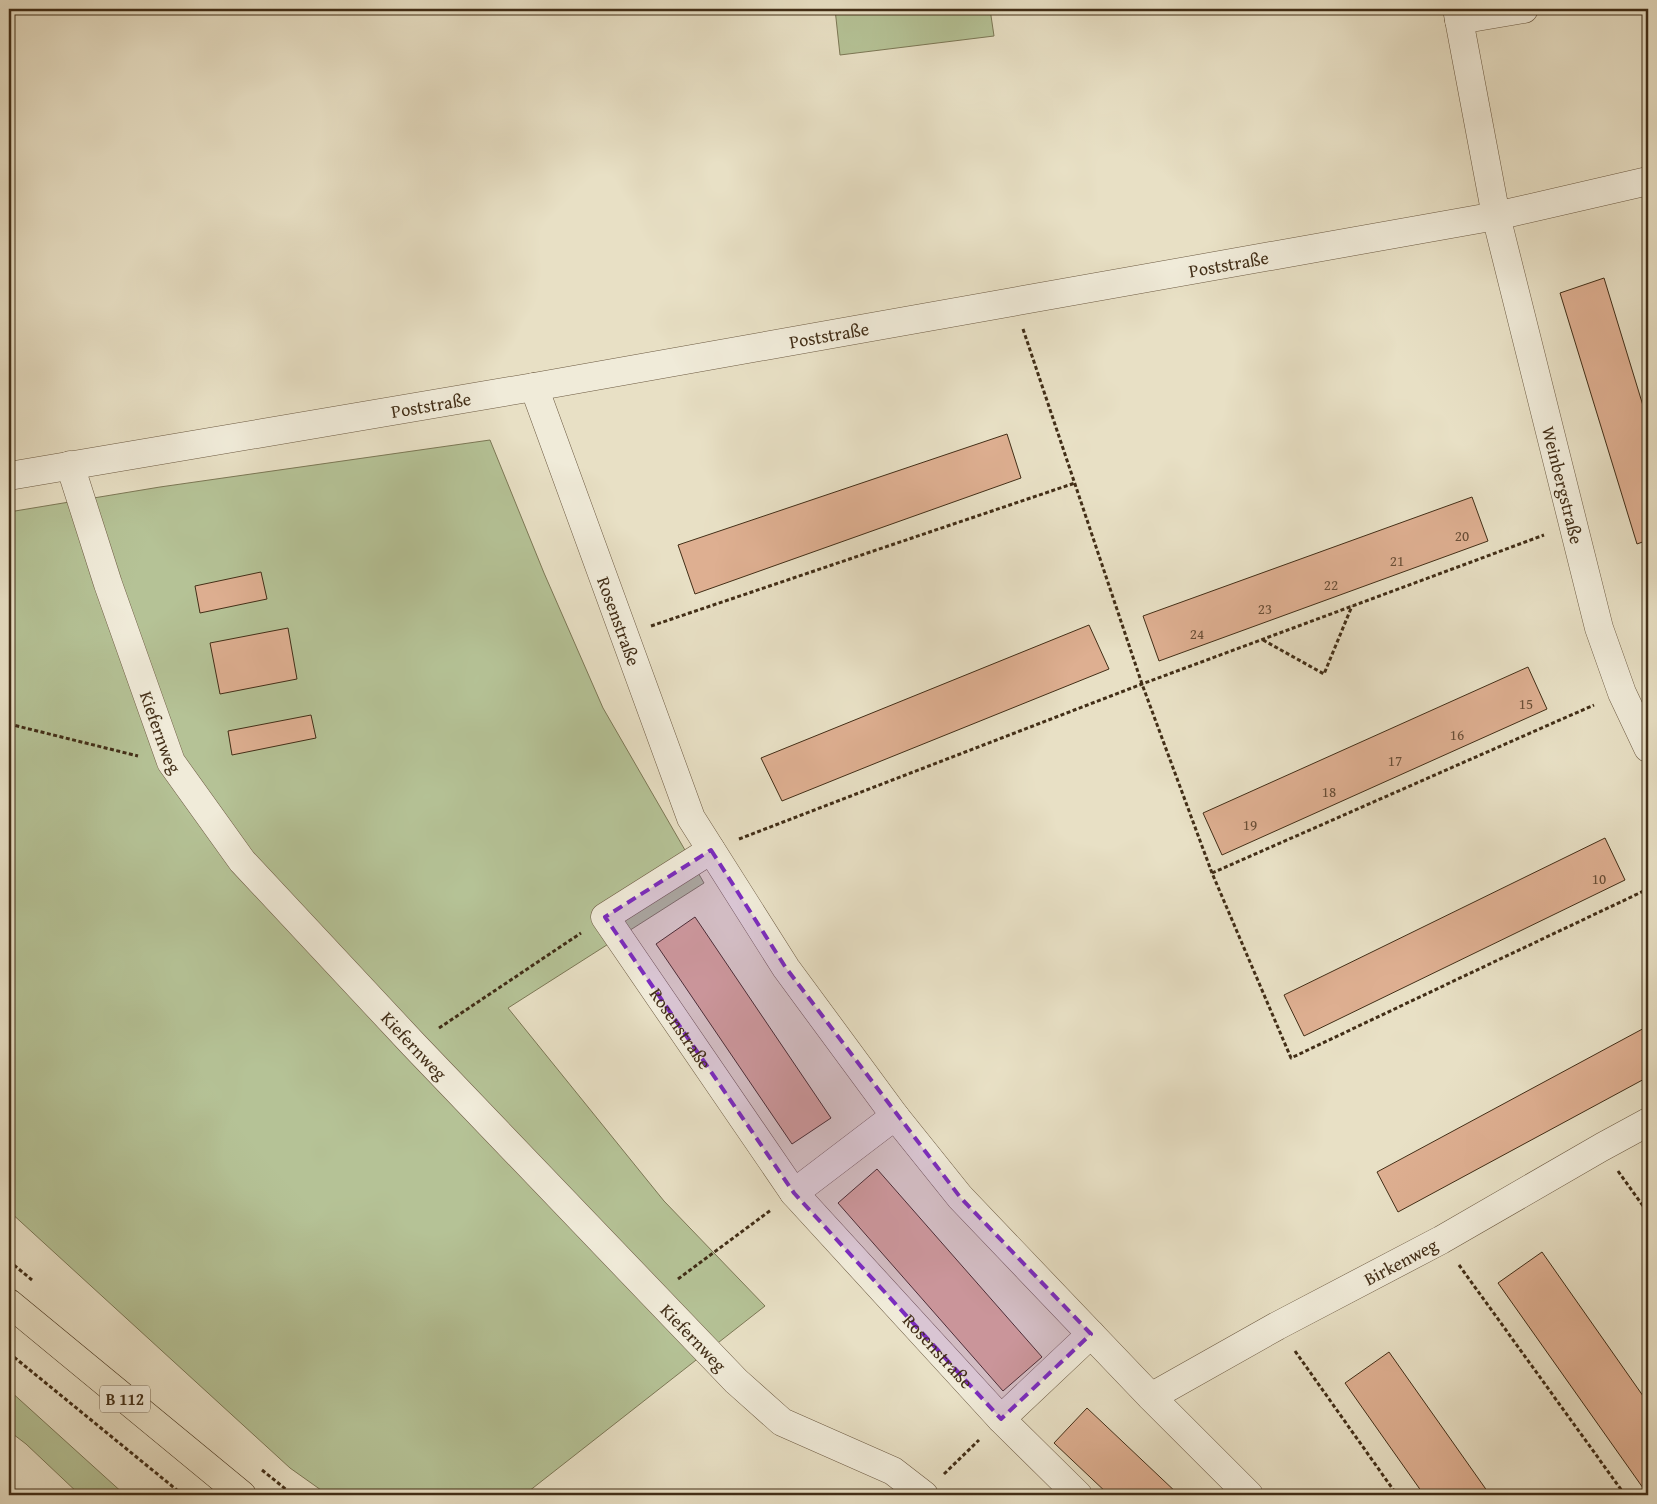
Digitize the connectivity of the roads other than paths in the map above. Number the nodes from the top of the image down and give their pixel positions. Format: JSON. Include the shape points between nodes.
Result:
{"nodes":[{"id":1,"x":1524,"y":9,"type":"edge"},
{"id":2,"x":1458,"y":15,"type":"edge"},
{"id":3,"x":1648,"y":181,"type":"edge"},
{"id":4,"x":1496,"y":216,"type":"junction"},
{"id":5,"x":534,"y":387,"type":"junction"},
{"id":6,"x":70,"y":465,"type":"junction"},
{"id":7,"x":9,"y":476,"type":"edge"},
{"id":8,"x":1648,"y":748,"type":"edge"},
{"id":9,"x":711,"y":850,"type":"junction"},
{"id":10,"x":895,"y":1116,"type":"junction"},
{"id":11,"x":1648,"y":1122,"type":"edge"},
{"id":12,"x":794,"y":1193,"type":"junction"},
{"id":13,"x":9,"y":1303,"type":"edge"},
{"id":14,"x":1091,"y":1334,"type":"junction"},
{"id":15,"x":1151,"y":1398,"type":"junction"},
{"id":16,"x":1001,"y":1418,"type":"junction"},
{"id":17,"x":242,"y":1495,"type":"edge"},
{"id":18,"x":923,"y":1495,"type":"edge"},
{"id":19,"x":1078,"y":1495,"type":"edge"},
{"id":20,"x":1249,"y":1495,"type":"edge"}],
"edges":[{"from":1,"to":2,"type":"street"},
{"from":2,"to":4,"type":"street","name":"Weinbergstraße"},
{"from":3,"to":4,"type":"street","name":"Poststraße"},
{"from":4,"to":5,"type":"street","name":"Poststraße"},
{"from":4,"to":8,"type":"street","name":"Weinbergstraße","via":[[1599,628],[1622,693]]},
{"from":5,"to":6,"type":"street","name":"Poststraße"},
{"from":5,"to":9,"type":"street","name":"Rosenstraße","via":[[691,818]]},
{"from":6,"to":7,"type":"street","name":"Poststraße"},
{"from":6,"to":18,"type":"street","name":"Kiefernweg","via":[[171,762],[242,861],[736,1381],[782,1422],[893,1471]]},
{"from":9,"to":10,"type":"street","name":"Rosenstraße","via":[[786,968]]},
{"from":9,"to":12,"type":"street","name":"Rosenstraße","via":[[604,917]]},
{"from":10,"to":12,"type":"street"},
{"from":10,"to":14,"type":"street","name":"Rosenstraße","via":[[960,1197]]},
{"from":11,"to":15,"type":"street","name":"Birkenweg","via":[[1441,1240]]},
{"from":12,"to":16,"type":"street","name":"Rosenstraße"},
{"from":13,"to":17,"type":"main road","number":"B 112"},
{"from":14,"to":15,"type":"street","name":"Rosenstraße"},
{"from":14,"to":16,"type":"street"},
{"from":15,"to":20,"type":"street","name":"Rosenstraße"},
{"from":16,"to":19,"type":"street","name":"Rosenstraße"}]}
